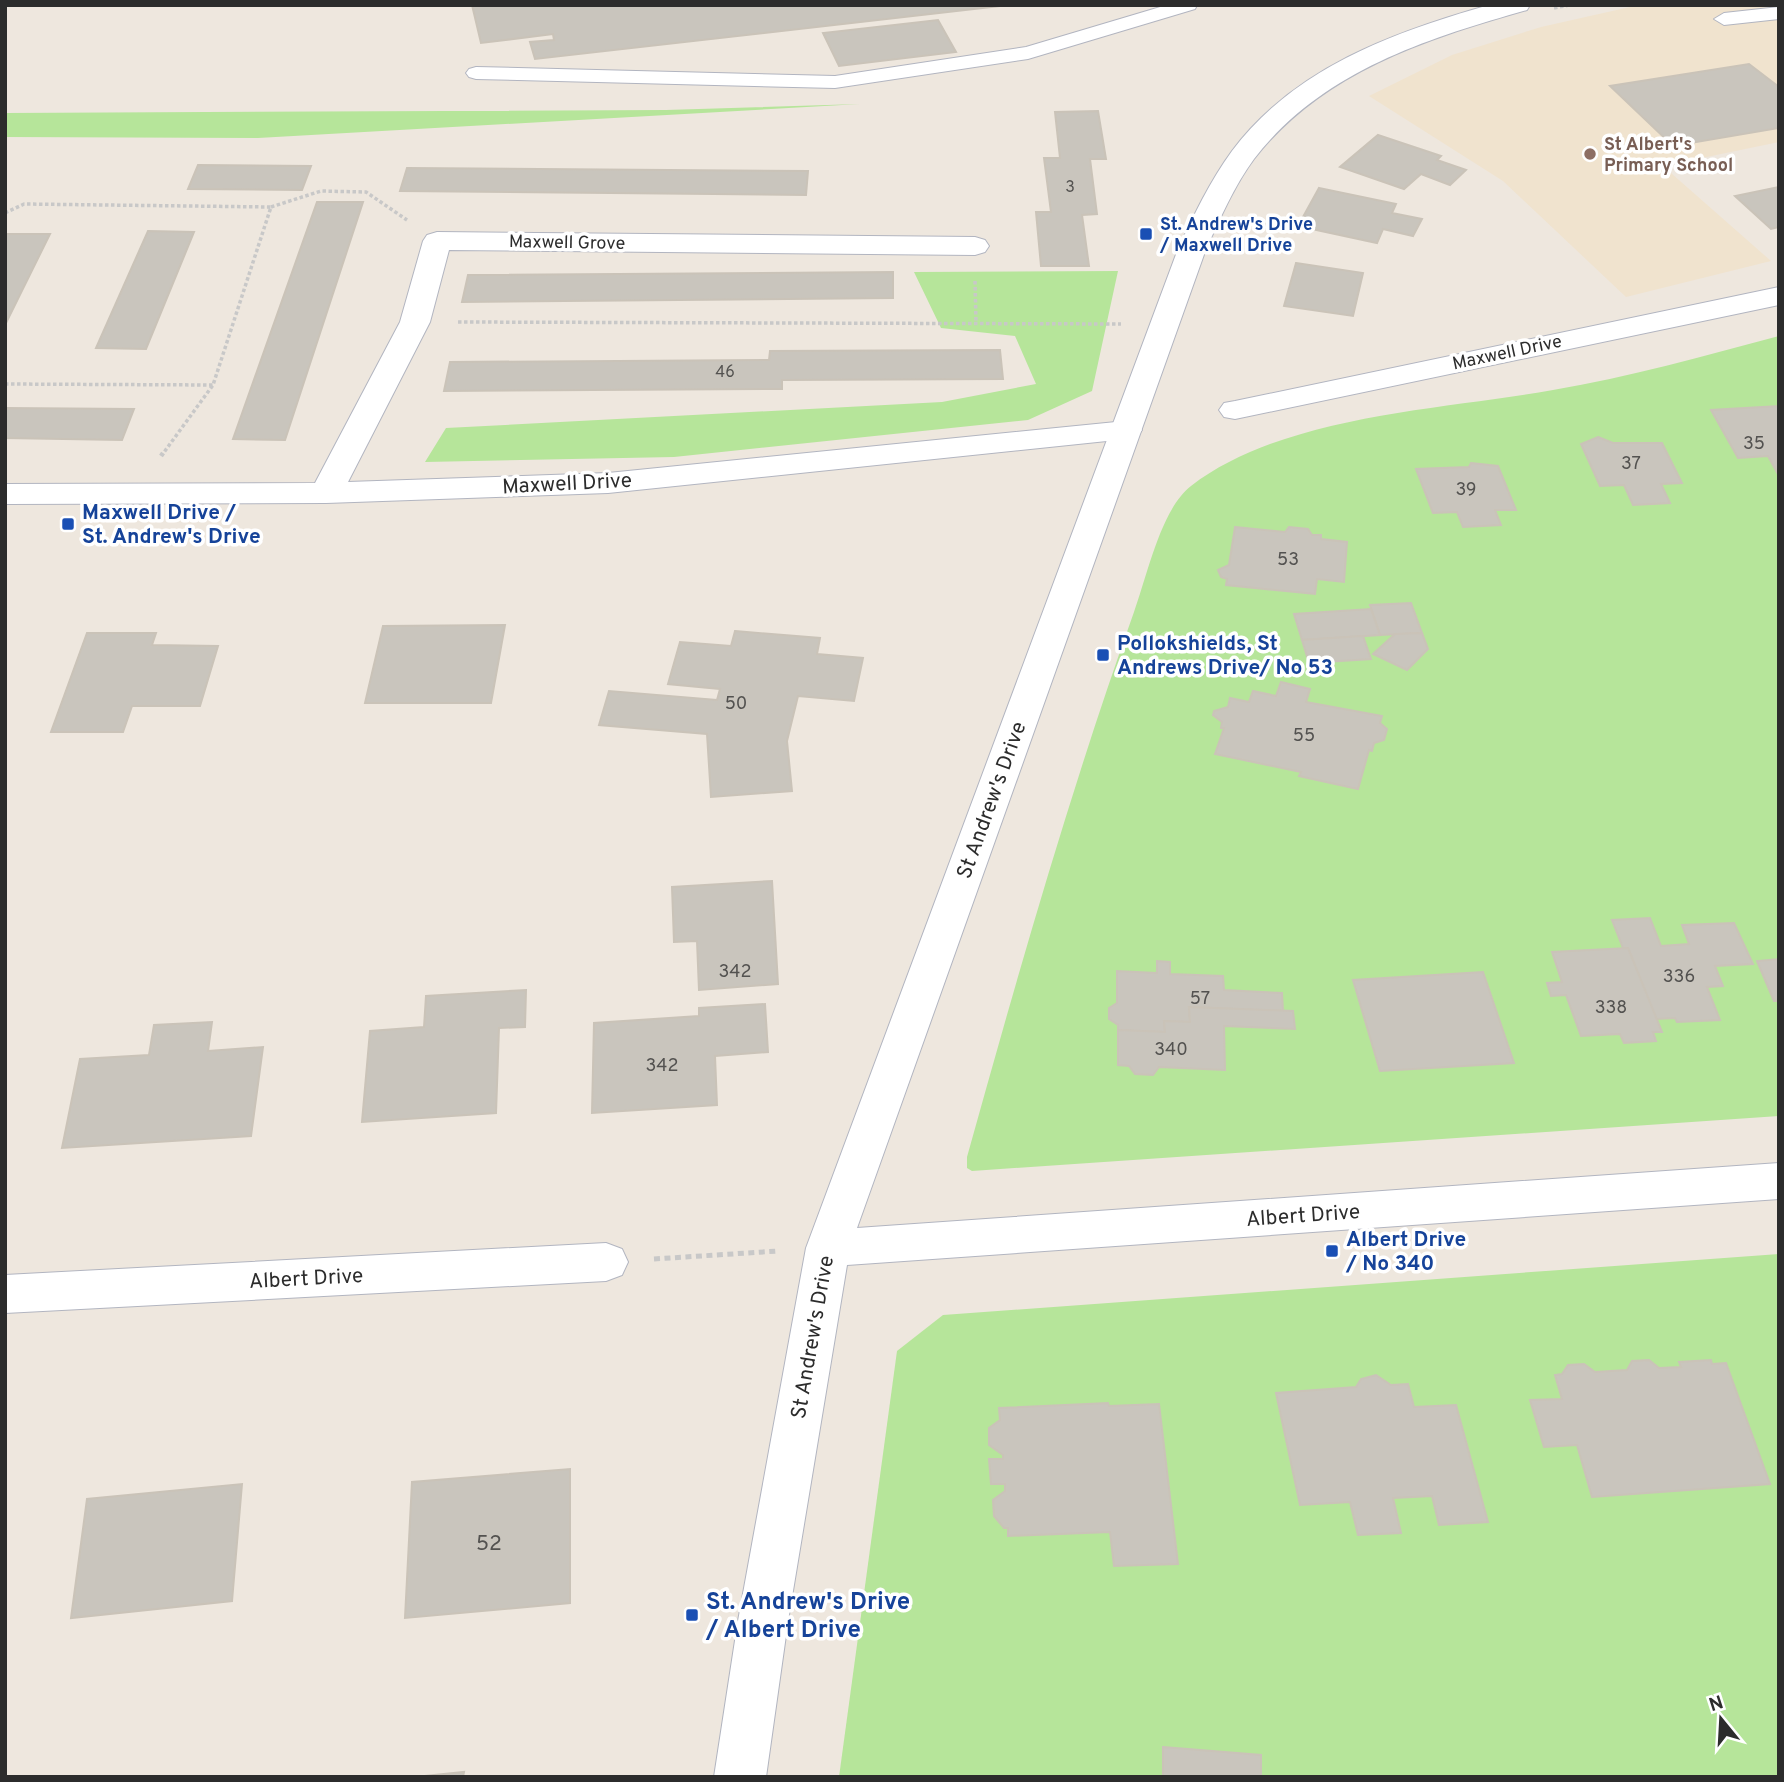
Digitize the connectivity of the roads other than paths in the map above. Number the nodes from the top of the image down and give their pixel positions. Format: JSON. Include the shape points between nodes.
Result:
{"nodes":[{"id":1,"x":1188,"y":5,"type":"edge"},
{"id":2,"x":1518,"y":5,"type":"edge"},
{"id":3,"x":1779,"y":13,"type":"edge"},
{"id":4,"x":1724,"y":19,"type":"dead end"},
{"id":5,"x":476,"y":72,"type":"dead end"},
{"id":6,"x":975,"y":246,"type":"dead end"},
{"id":7,"x":1779,"y":296,"type":"edge"},
{"id":8,"x":1236,"y":410,"type":"dead end"},
{"id":9,"x":1126,"y":430,"type":"junction"},
{"id":10,"x":326,"y":493,"type":"junction"},
{"id":11,"x":5,"y":494,"type":"edge"},
{"id":12,"x":1779,"y":1181,"type":"edge"},
{"id":13,"x":828,"y":1248,"type":"junction"},
{"id":14,"x":606,"y":1262,"type":"road end"},
{"id":15,"x":5,"y":1294,"type":"edge"},
{"id":16,"x":740,"y":1777,"type":"edge"}],
"edges":[{"from":1,"to":5,"type":"lane","via":[[1028,53],[835,82]]},
{"from":2,"to":9,"type":"street","name":"St Andrew's Drive","via":[[1401,41],[1350,65],[1275,119],[1244,153],[1217,194],[1192,248]]},
{"from":3,"to":4,"type":"lane"},
{"from":6,"to":10,"type":"street","name":"Maxwell Grove","via":[[437,240],[415,322]]},
{"from":7,"to":8,"type":"street","name":"Maxwell Drive"},
{"from":9,"to":10,"type":"street","name":"Maxwell Drive","via":[[608,483]]},
{"from":9,"to":13,"type":"street","name":"St Andrew's Drive"},
{"from":10,"to":11,"type":"street","name":"Maxwell Drive"},
{"from":12,"to":13,"type":"street","name":"Albert Drive"},
{"from":13,"to":16,"type":"street","name":"St Andrew's Drive"},
{"from":14,"to":15,"type":"street","name":"Albert Drive"}]}
